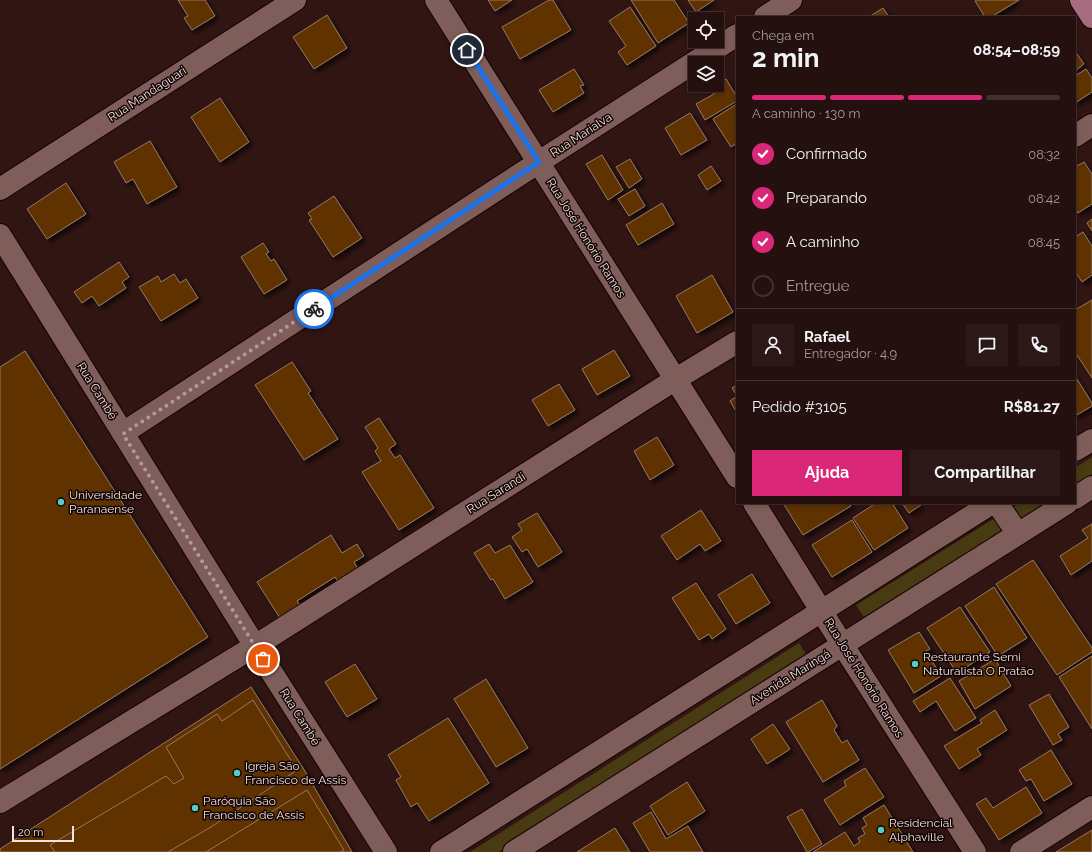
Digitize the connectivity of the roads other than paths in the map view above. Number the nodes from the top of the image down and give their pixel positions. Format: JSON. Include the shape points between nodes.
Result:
{"nodes":[{"id":1,"x":295,"y":0,"type":"edge"},
{"id":2,"x":436,"y":0,"type":"edge"},
{"id":3,"x":791,"y":0,"type":"edge"},
{"id":4,"x":1081,"y":0,"type":"edge"},
{"id":5,"x":767,"y":16,"type":"edge"},
{"id":6,"x":1092,"y":17,"type":"edge"},
{"id":7,"x":736,"y":36,"type":"edge"},
{"id":8,"x":1092,"y":125,"type":"edge"},
{"id":9,"x":1076,"y":135,"type":"edge"},
{"id":10,"x":539,"y":162,"type":"junction"},
{"id":11,"x":0,"y":189,"type":"edge"},
{"id":12,"x":0,"y":235,"type":"edge"},
{"id":13,"x":736,"y":343,"type":"edge"},
{"id":14,"x":676,"y":379,"type":"junction"},
{"id":15,"x":123,"y":434,"type":"junction"},
{"id":16,"x":1092,"y":440,"type":"edge"},
{"id":17,"x":1076,"y":449,"type":"edge"},
{"id":18,"x":736,"y":475,"type":"edge"},
{"id":19,"x":1092,"y":487,"type":"edge"},
{"id":20,"x":1076,"y":497,"type":"edge"},
{"id":21,"x":755,"y":504,"type":"edge"},
{"id":22,"x":990,"y":504,"type":"edge"},
{"id":23,"x":998,"y":504,"type":"edge"},
{"id":24,"x":1064,"y":504,"type":"edge"},
{"id":25,"x":1018,"y":534,"type":"junction"},
{"id":26,"x":822,"y":611,"type":"junction"},
{"id":27,"x":842,"y":644,"type":"junction"},
{"id":28,"x":255,"y":646,"type":"junction"},
{"id":29,"x":0,"y":802,"type":"edge"},
{"id":30,"x":1092,"y":807,"type":"edge"},
{"id":31,"x":386,"y":852,"type":"edge"},
{"id":32,"x":441,"y":852,"type":"edge"},
{"id":33,"x":514,"y":852,"type":"edge"},
{"id":34,"x":975,"y":852,"type":"edge"},
{"id":35,"x":1021,"y":852,"type":"edge"}],
"edges":[{"from":1,"to":11,"type":"street","name":"Rua Mandaguari"},
{"from":2,"to":10,"type":"street","name":"Rua José Honório Ramos"},
{"from":3,"to":5,"type":"street"},
{"from":4,"to":6,"type":"main road"},
{"from":7,"to":10,"type":"street","name":"Rua Marialva"},
{"from":8,"to":9,"type":"street"},
{"from":10,"to":14,"type":"street","name":"Rua José Honório Ramos"},
{"from":10,"to":15,"type":"street","name":"Rua Marialva"},
{"from":12,"to":15,"type":"street","name":"Rua Cambé"},
{"from":13,"to":14,"type":"street","name":"Rua Sarandi"},
{"from":14,"to":18,"type":"street","name":"Rua José Honório Ramos"},
{"from":14,"to":28,"type":"street","name":"Rua Sarandi"},
{"from":15,"to":28,"type":"street","name":"Rua Cambé"},
{"from":16,"to":17,"type":"street"},
{"from":19,"to":20,"type":"street"},
{"from":21,"to":26,"type":"street","name":"Rua José Honório Ramos"},
{"from":22,"to":26,"type":"street"},
{"from":23,"to":25,"type":"street"},
{"from":24,"to":25,"type":"street","name":"Avenida Maringá"},
{"from":25,"to":27,"type":"street","name":"Avenida Maringá"},
{"from":26,"to":27,"type":"street","name":"Rua José Honório Ramos"},
{"from":26,"to":32,"type":"street"},
{"from":27,"to":33,"type":"street","name":"Avenida Maringá"},
{"from":27,"to":34,"type":"street","name":"Rua José Honório Ramos"},
{"from":28,"to":29,"type":"street","name":"Rua Sarandi"},
{"from":28,"to":31,"type":"street","name":"Rua Cambé"},
{"from":30,"to":35,"type":"street"}]}
